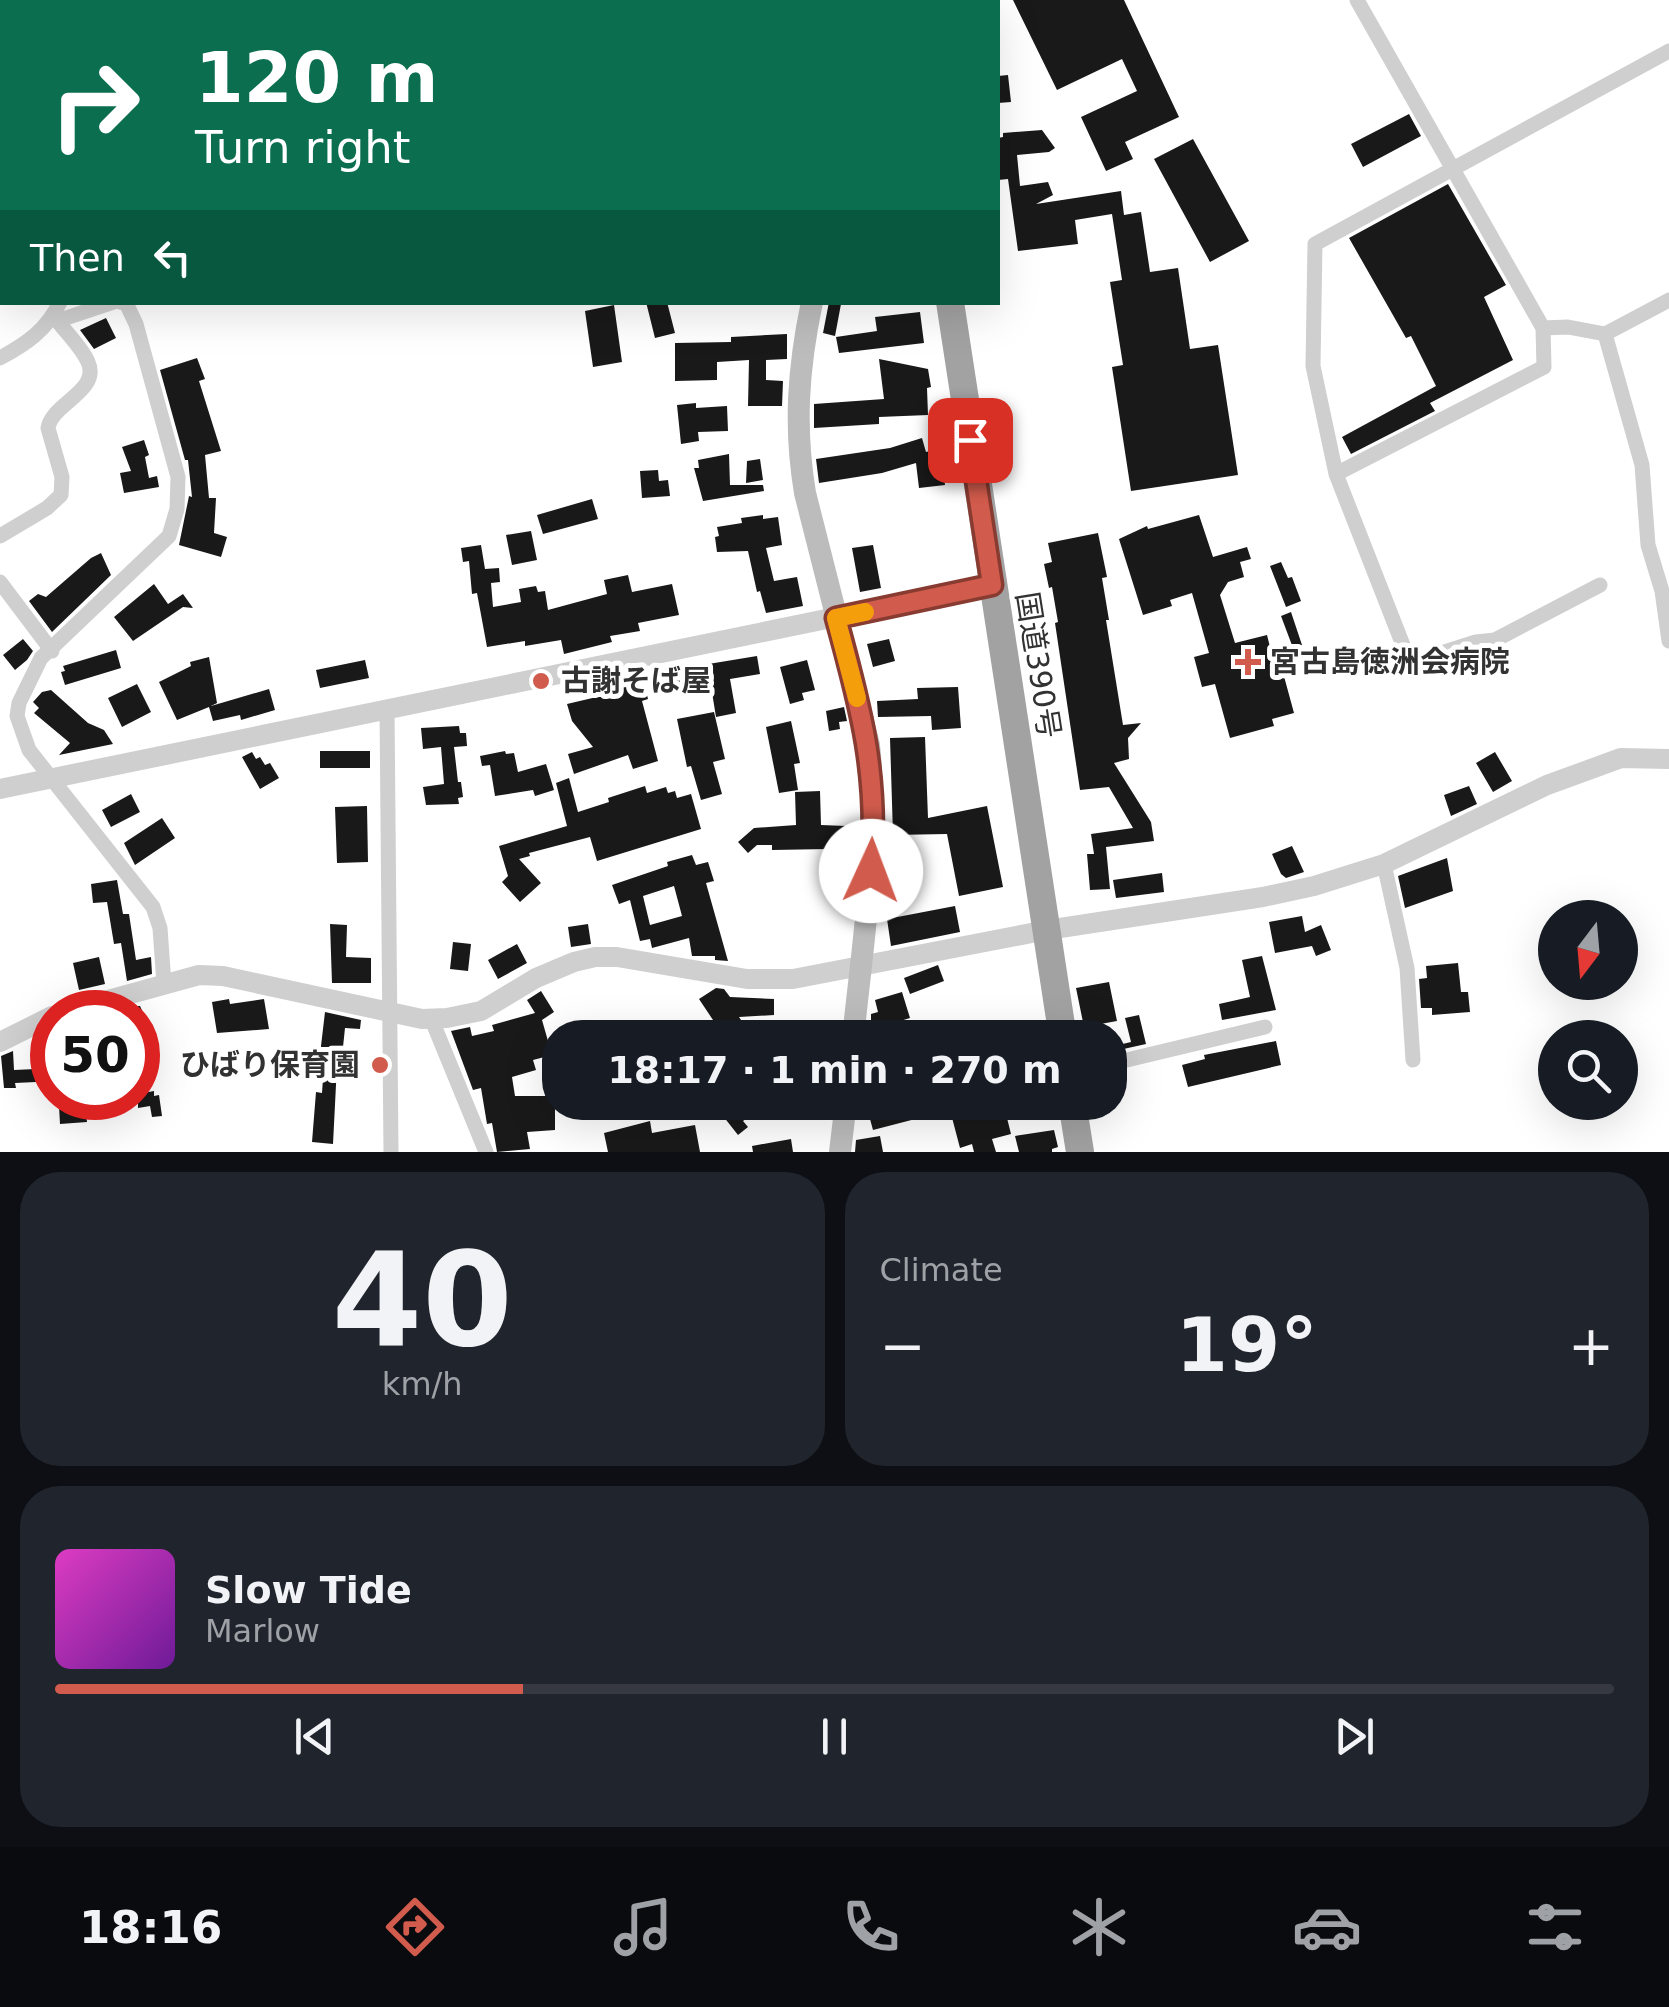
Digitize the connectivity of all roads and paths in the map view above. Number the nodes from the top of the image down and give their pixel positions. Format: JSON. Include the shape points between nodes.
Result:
{"nodes":[{"id":1,"x":1357,"y":0,"type":"edge"},
{"id":2,"x":1669,"y":51,"type":"edge"},
{"id":3,"x":1453,"y":168,"type":"junction"},
{"id":4,"x":1669,"y":300,"type":"edge"},
{"id":5,"x":101,"y":305,"type":"edge"},
{"id":6,"x":126,"y":305,"type":"edge"},
{"id":7,"x":812,"y":305,"type":"edge"},
{"id":8,"x":950,"y":305,"type":"edge"},
{"id":9,"x":57,"y":313,"type":"edge"},
{"id":10,"x":1544,"y":328,"type":"junction"},
{"id":11,"x":1605,"y":334,"type":"junction"},
{"id":12,"x":0,"y":358,"type":"edge"},
{"id":13,"x":1336,"y":474,"type":"junction"},
{"id":14,"x":0,"y":536,"type":"edge"},
{"id":15,"x":0,"y":582,"type":"edge"},
{"id":16,"x":992,"y":585,"type":"junction"},
{"id":17,"x":1600,"y":585,"type":"dead end"},
{"id":18,"x":836,"y":618,"type":"junction"},
{"id":19,"x":1669,"y":641,"type":"edge"},
{"id":20,"x":52,"y":651,"type":"junction"},
{"id":21,"x":387,"y":709,"type":"junction"},
{"id":22,"x":1669,"y":758,"type":"edge"},
{"id":23,"x":50,"y":778,"type":"junction"},
{"id":24,"x":0,"y":789,"type":"edge"},
{"id":25,"x":1384,"y":864,"type":"junction"},
{"id":26,"x":1047,"y":930,"type":"junction"},
{"id":27,"x":860,"y":964,"type":"junction"},
{"id":28,"x":164,"y":984,"type":"junction"},
{"id":29,"x":143,"y":990,"type":"edge"},
{"id":30,"x":392,"y":1012,"type":"junction"},
{"id":31,"x":431,"y":1018,"type":"junction"},
{"id":32,"x":855,"y":1020,"type":"edge"},
{"id":33,"x":1060,"y":1020,"type":"edge"},
{"id":34,"x":1265,"y":1026,"type":"dead end"},
{"id":35,"x":30,"y":1027,"type":"edge"},
{"id":36,"x":0,"y":1042,"type":"edge"},
{"id":37,"x":1127,"y":1060,"type":"edge"},
{"id":38,"x":1412,"y":1060,"type":"dead end"},
{"id":39,"x":844,"y":1120,"type":"edge"},
{"id":40,"x":1075,"y":1120,"type":"edge"},
{"id":41,"x":391,"y":1152,"type":"edge"},
{"id":42,"x":486,"y":1152,"type":"edge"},
{"id":43,"x":843,"y":1152,"type":"edge"},
{"id":44,"x":1080,"y":1152,"type":"edge"}],
"edges":[{"from":1,"to":3,"type":"street"},
{"from":2,"to":3,"type":"street"},
{"from":3,"to":10,"type":"street"},
{"from":3,"to":13,"type":"street","via":[[1316,244],[1313,366]]},
{"from":4,"to":11,"type":"street"},
{"from":5,"to":9,"type":"street"},
{"from":6,"to":20,"type":"street","via":[[178,477],[177,509],[169,536]]},
{"from":7,"to":18,"type":"main road","via":[[796,428],[804,492]]},
{"from":8,"to":16,"type":"highway","name":"国道390号"},
{"from":9,"to":12,"type":"street","via":[[30,342]]},
{"from":9,"to":14,"type":"street","via":[[90,374],[48,428],[62,494]]},
{"from":10,"to":11,"type":"street"},
{"from":10,"to":13,"type":"street","via":[[1544,367]]},
{"from":11,"to":19,"type":"street","via":[[1642,465],[1648,545]]},
{"from":13,"to":17,"type":"street","via":[[1410,663],[1495,640]]},
{"from":15,"to":20,"type":"street"},
{"from":16,"to":18,"type":"street"},
{"from":16,"to":26,"type":"highway","name":"国道390号"},
{"from":18,"to":21,"type":"street"},
{"from":18,"to":27,"type":"main road","via":[[872,776],[874,842]]},
{"from":20,"to":23,"type":"street","via":[[41,658],[17,716],[29,750]]},
{"from":21,"to":23,"type":"street"},
{"from":21,"to":30,"type":"street"},
{"from":22,"to":25,"type":"street","via":[[1622,758],[1547,785]]},
{"from":23,"to":24,"type":"street"},
{"from":23,"to":28,"type":"street","via":[[153,906]]},
{"from":25,"to":26,"type":"street","via":[[1262,897]]},
{"from":25,"to":38,"type":"street","via":[[1407,968]]},
{"from":26,"to":27,"type":"street"},
{"from":26,"to":33,"type":"highway","name":"国道390号"},
{"from":27,"to":31,"type":"street","via":[[792,979],[747,979],[595,958],[536,978],[481,1011]]},
{"from":27,"to":32,"type":"main road"},
{"from":28,"to":29,"type":"street"},
{"from":28,"to":30,"type":"street","via":[[223,976]]},
{"from":30,"to":31,"type":"street"},
{"from":30,"to":41,"type":"street"},
{"from":31,"to":42,"type":"street"},
{"from":34,"to":37,"type":"street"},
{"from":35,"to":36,"type":"street"},
{"from":39,"to":43,"type":"main road"},
{"from":40,"to":44,"type":"highway"}]}
